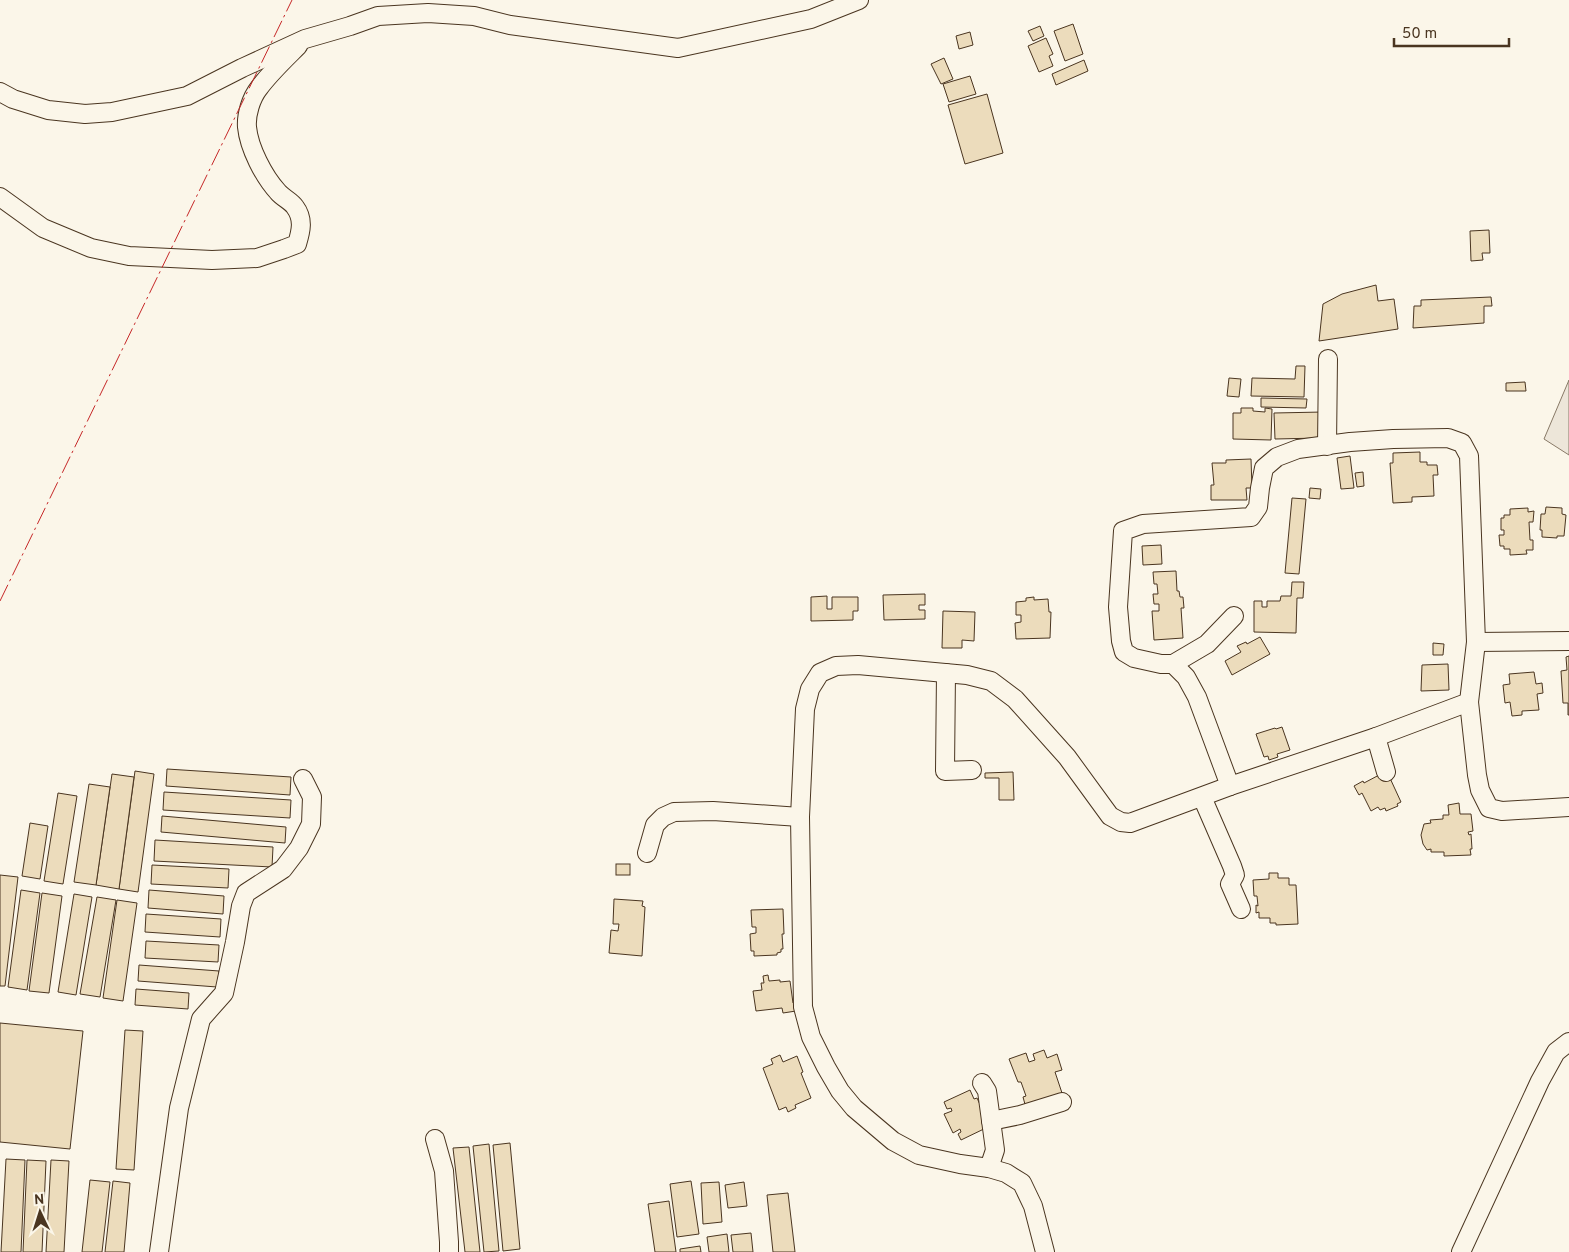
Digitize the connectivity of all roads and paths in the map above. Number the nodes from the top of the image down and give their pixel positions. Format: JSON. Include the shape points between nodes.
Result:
{"nodes":[{"id":1,"x":859,"y":0,"type":"edge"},
{"id":2,"x":305,"y":38,"type":"junction"},
{"id":3,"x":4,"y":100,"type":"edge"},
{"id":4,"x":0,"y":197,"type":"edge"},
{"id":5,"x":1328,"y":359,"type":"dead end"},
{"id":6,"x":1328,"y":446,"type":"junction"},
{"id":7,"x":1234,"y":616,"type":"dead end"},
{"id":8,"x":1569,"y":641,"type":"edge"},
{"id":9,"x":1476,"y":642,"type":"junction"},
{"id":10,"x":1173,"y":664,"type":"junction"},
{"id":11,"x":946,"y":673,"type":"junction"},
{"id":12,"x":1470,"y":702,"type":"junction"},
{"id":13,"x":1376,"y":737,"type":"junction"},
{"id":14,"x":972,"y":770,"type":"dead end"},
{"id":15,"x":1386,"y":772,"type":"dead end"},
{"id":16,"x":303,"y":779,"type":"dead end"},
{"id":17,"x":1230,"y":786,"type":"junction"},
{"id":18,"x":1202,"y":797,"type":"junction"},
{"id":19,"x":1569,"y":807,"type":"edge"},
{"id":20,"x":800,"y":817,"type":"junction"},
{"id":21,"x":647,"y":853,"type":"dead end"},
{"id":22,"x":1240,"y":909,"type":"dead end"},
{"id":23,"x":1569,"y":1042,"type":"edge"},
{"id":24,"x":982,"y":1083,"type":"dead end"},
{"id":25,"x":1062,"y":1102,"type":"dead end"},
{"id":26,"x":991,"y":1121,"type":"junction"},
{"id":27,"x":436,"y":1140,"type":"dead end"},
{"id":28,"x":988,"y":1168,"type":"junction"},
{"id":29,"x":159,"y":1252,"type":"edge"},
{"id":30,"x":448,"y":1252,"type":"edge"},
{"id":31,"x":1045,"y":1252,"type":"edge"},
{"id":32,"x":1461,"y":1252,"type":"edge"}],
"edges":[{"from":1,"to":2,"type":"street","via":[[811,19],[678,48],[510,25],[474,16],[428,13],[378,16]]},
{"from":2,"to":3,"type":"street","via":[[187,96],[112,112],[85,114],[48,110]]},
{"from":2,"to":4,"type":"street","via":[[258,89],[250,105],[247,127],[254,152],[268,178],[295,207],[301,221],[297,244],[257,258],[212,260],[129,256],[91,248],[43,228]]},
{"from":5,"to":6,"type":"street"},
{"from":6,"to":9,"type":"street","via":[[1394,439],[1448,438],[1462,443],[1469,456]]},
{"from":6,"to":10,"type":"street","via":[[1298,449],[1277,457],[1264,468],[1258,507],[1251,517],[1143,524],[1123,531],[1118,607],[1124,652],[1134,658]]},
{"from":7,"to":10,"type":"street","via":[[1206,644]]},
{"from":8,"to":9,"type":"street"},
{"from":9,"to":12,"type":"street"},
{"from":10,"to":17,"type":"street","via":[[1186,677],[1197,696]]},
{"from":11,"to":14,"type":"street","via":[[945,771]]},
{"from":11,"to":18,"type":"street","via":[[991,682],[1015,699],[1067,757],[1110,816],[1121,822],[1130,823]]},
{"from":11,"to":20,"type":"street","via":[[858,665],[836,666],[820,673],[810,689],[805,709]]},
{"from":12,"to":13,"type":"street"},
{"from":12,"to":19,"type":"street","via":[[1477,775],[1489,808],[1502,811]]},
{"from":13,"to":15,"type":"street"},
{"from":13,"to":17,"type":"street"},
{"from":16,"to":29,"type":"street","via":[[312,797],[311,824],[284,869],[246,893],[224,993],[201,1019],[179,1108]]},
{"from":17,"to":18,"type":"street"},
{"from":18,"to":22,"type":"street","via":[[1232,866],[1235,875],[1230,884]]},
{"from":20,"to":21,"type":"street","via":[[713,811],[674,812],[655,825]]},
{"from":20,"to":28,"type":"street","via":[[803,1007],[811,1037],[826,1067],[854,1108],[893,1141],[919,1155]]},
{"from":23,"to":32,"type":"street","via":[[1556,1052],[1540,1081]]},
{"from":24,"to":26,"type":"street","via":[[988,1091]]},
{"from":25,"to":26,"type":"street"},
{"from":26,"to":28,"type":"street","via":[[995,1150]]},
{"from":27,"to":30,"type":"street","via":[[444,1171]]},
{"from":28,"to":31,"type":"street","via":[[1006,1173],[1022,1183],[1033,1206]]}]}
